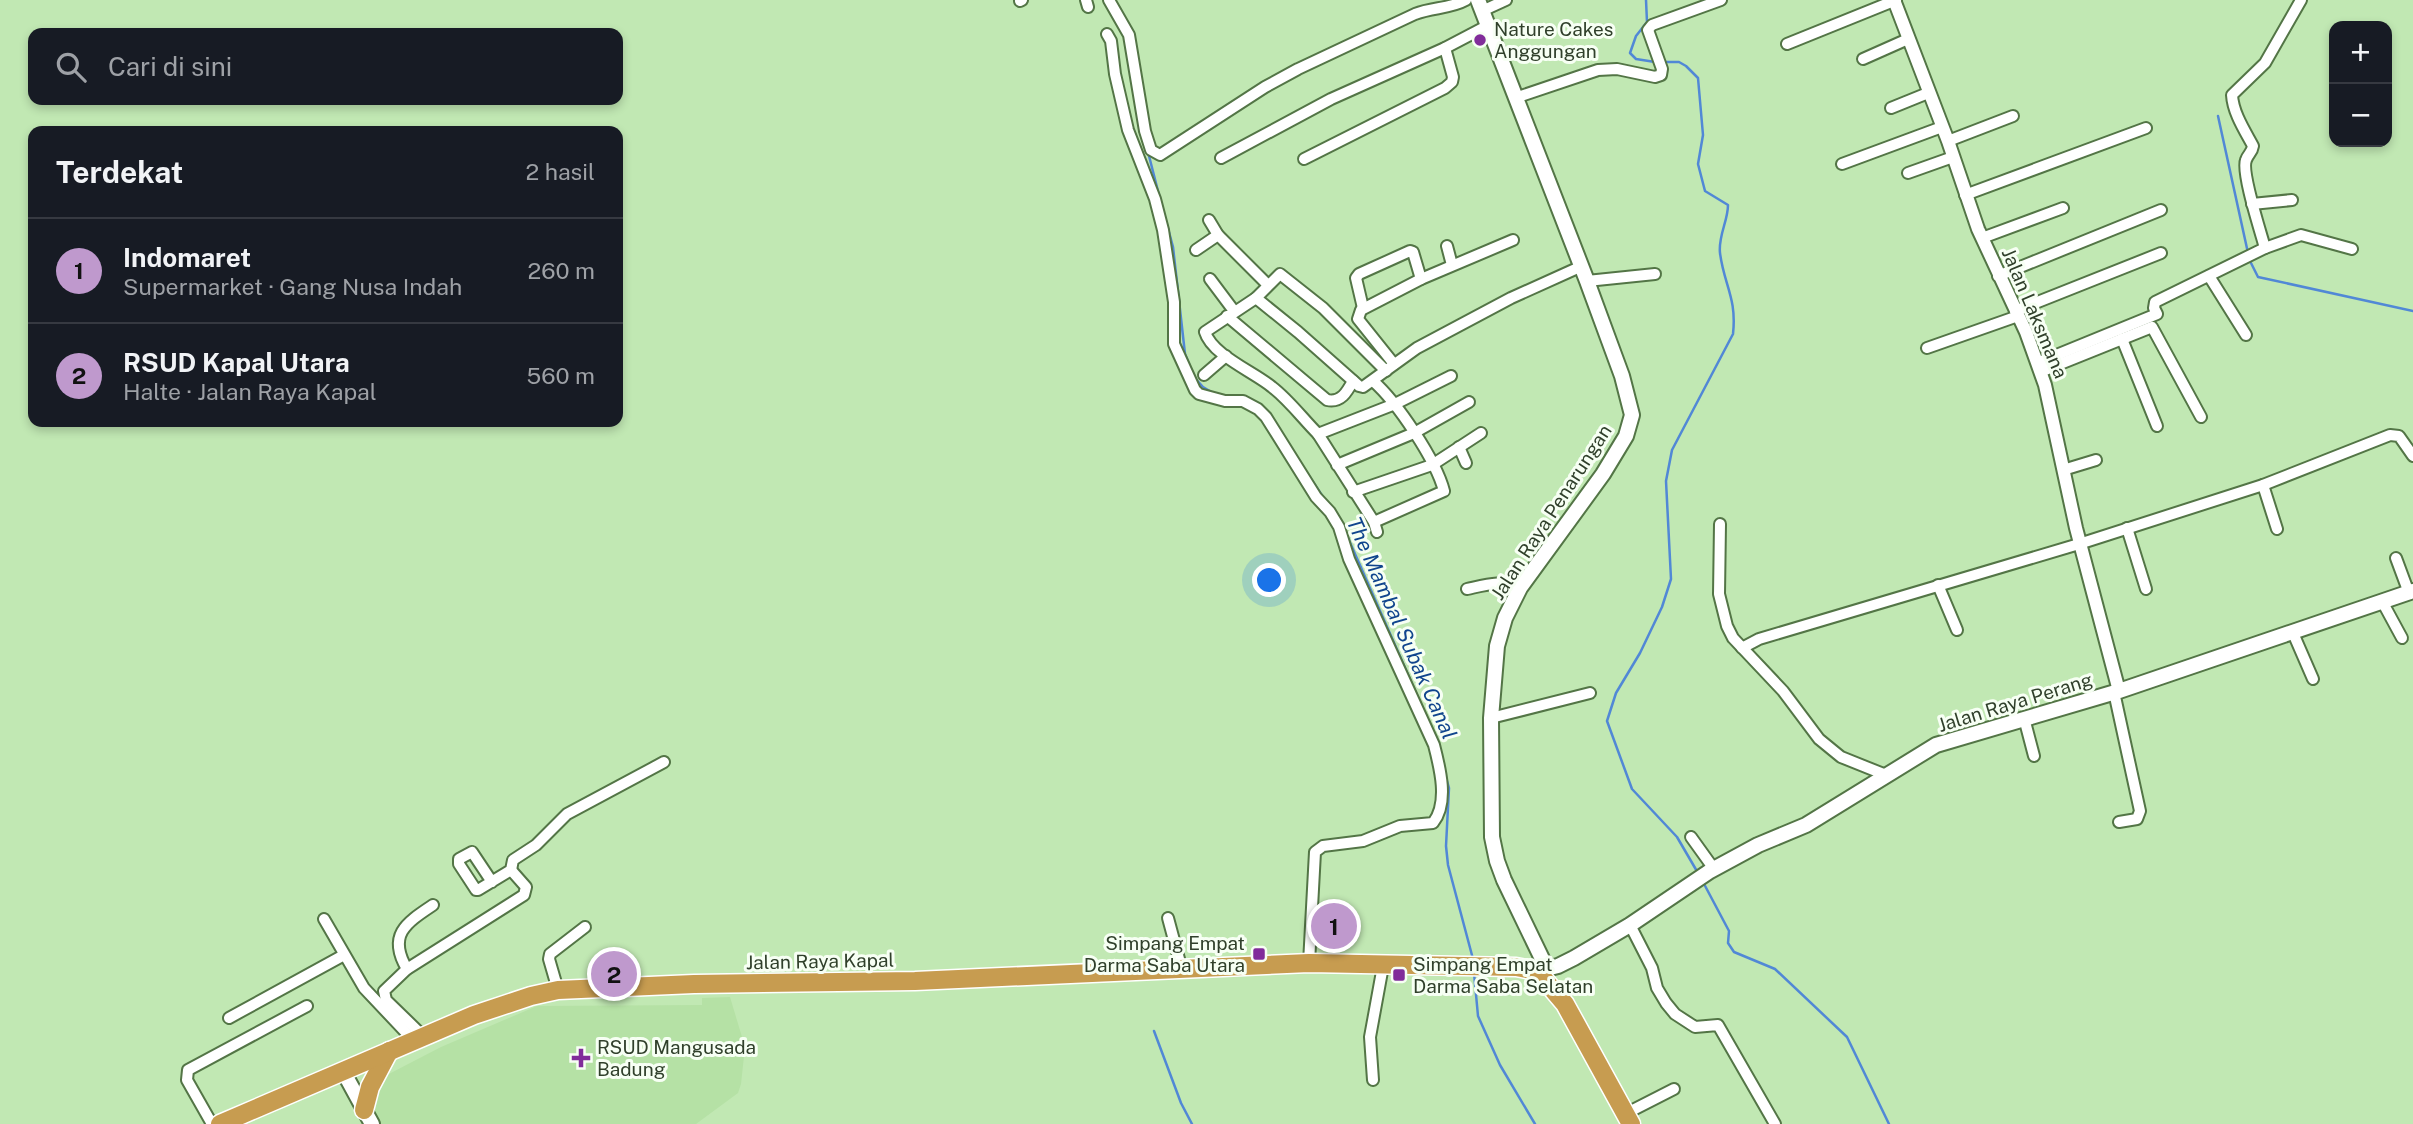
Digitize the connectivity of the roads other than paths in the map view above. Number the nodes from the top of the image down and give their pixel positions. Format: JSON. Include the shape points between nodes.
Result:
{"nodes":[{"id":1,"x":1109,"y":0,"type":"edge"},
{"id":2,"x":1466,"y":0,"type":"edge"},
{"id":3,"x":1506,"y":0,"type":"edge"},
{"id":4,"x":1721,"y":0,"type":"edge"},
{"id":5,"x":1895,"y":0,"type":"edge"},
{"id":6,"x":2301,"y":0,"type":"edge"},
{"id":7,"x":1480,"y":5,"type":"edge"},
{"id":8,"x":1487,"y":26,"type":"junction"},
{"id":9,"x":1107,"y":34,"type":"dead end"},
{"id":10,"x":1908,"y":39,"type":"junction"},
{"id":11,"x":1787,"y":44,"type":"dead end"},
{"id":12,"x":1445,"y":48,"type":"junction"},
{"id":13,"x":1863,"y":59,"type":"dead end"},
{"id":14,"x":1928,"y":93,"type":"junction"},
{"id":15,"x":1140,"y":98,"type":"junction"},
{"id":16,"x":1515,"y":98,"type":"junction"},
{"id":17,"x":1122,"y":102,"type":"junction"},
{"id":18,"x":1891,"y":108,"type":"dead end"},
{"id":19,"x":2013,"y":116,"type":"dead end"},
{"id":20,"x":1942,"y":127,"type":"junction"},
{"id":21,"x":2146,"y":128,"type":"dead end"},
{"id":22,"x":1948,"y":141,"type":"junction"},
{"id":23,"x":1953,"y":157,"type":"junction"},
{"id":24,"x":1221,"y":158,"type":"dead end"},
{"id":25,"x":1304,"y":159,"type":"dead end"},
{"id":26,"x":1842,"y":164,"type":"dead end"},
{"id":27,"x":1908,"y":173,"type":"dead end"},
{"id":28,"x":1965,"y":195,"type":"junction"},
{"id":29,"x":2292,"y":200,"type":"dead end"},
{"id":30,"x":2252,"y":204,"type":"junction"},
{"id":31,"x":2063,"y":208,"type":"dead end"},
{"id":32,"x":2161,"y":210,"type":"dead end"},
{"id":33,"x":1209,"y":220,"type":"dead end"},
{"id":34,"x":1219,"y":235,"type":"junction"},
{"id":35,"x":1982,"y":237,"type":"junction"},
{"id":36,"x":1514,"y":240,"type":"dead end"},
{"id":37,"x":1447,"y":246,"type":"dead end"},
{"id":38,"x":2265,"y":248,"type":"junction"},
{"id":39,"x":2352,"y":249,"type":"dead end"},
{"id":40,"x":1196,"y":250,"type":"dead end"},
{"id":41,"x":2161,"y":253,"type":"dead end"},
{"id":42,"x":1452,"y":265,"type":"junction"},
{"id":43,"x":1585,"y":274,"type":"junction"},
{"id":44,"x":1655,"y":274,"type":"dead end"},
{"id":45,"x":1998,"y":276,"type":"junction"},
{"id":46,"x":2209,"y":276,"type":"junction"},
{"id":47,"x":1210,"y":279,"type":"dead end"},
{"id":48,"x":1421,"y":279,"type":"junction"},
{"id":49,"x":1268,"y":285,"type":"junction"},
{"id":50,"x":1256,"y":298,"type":"junction"},
{"id":51,"x":1363,"y":308,"type":"junction"},
{"id":52,"x":1231,"y":313,"type":"junction"},
{"id":53,"x":2017,"y":313,"type":"junction"},
{"id":54,"x":2246,"y":335,"type":"dead end"},
{"id":55,"x":2122,"y":340,"type":"junction"},
{"id":56,"x":1927,"y":348,"type":"dead end"},
{"id":57,"x":1226,"y":356,"type":"junction"},
{"id":58,"x":2038,"y":367,"type":"junction"},
{"id":59,"x":1390,"y":368,"type":"junction"},
{"id":60,"x":1204,"y":375,"type":"dead end"},
{"id":61,"x":1451,"y":376,"type":"dead end"},
{"id":62,"x":1353,"y":381,"type":"junction"},
{"id":63,"x":1373,"y":381,"type":"junction"},
{"id":64,"x":1469,"y":402,"type":"dead end"},
{"id":65,"x":1395,"y":404,"type":"junction"},
{"id":66,"x":2201,"y":417,"type":"dead end"},
{"id":67,"x":2157,"y":426,"type":"dead end"},
{"id":68,"x":1414,"y":433,"type":"junction"},
{"id":69,"x":1481,"y":433,"type":"dead end"},
{"id":70,"x":1318,"y":434,"type":"junction"},
{"id":71,"x":1459,"y":447,"type":"junction"},
{"id":72,"x":2413,"y":456,"type":"edge"},
{"id":73,"x":2096,"y":460,"type":"dead end"},
{"id":74,"x":1466,"y":463,"type":"dead end"},
{"id":75,"x":1337,"y":465,"type":"junction"},
{"id":76,"x":1432,"y":465,"type":"junction"},
{"id":77,"x":2063,"y":470,"type":"junction"},
{"id":78,"x":2263,"y":485,"type":"junction"},
{"id":79,"x":1353,"y":492,"type":"junction"},
{"id":80,"x":1720,"y":524,"type":"dead end"},
{"id":81,"x":2127,"y":528,"type":"junction"},
{"id":82,"x":2277,"y":529,"type":"dead end"},
{"id":83,"x":2079,"y":544,"type":"junction"},
{"id":84,"x":2396,"y":558,"type":"dead end"},
{"id":85,"x":1938,"y":585,"type":"junction"},
{"id":86,"x":1520,"y":588,"type":"junction"},
{"id":87,"x":1467,"y":589,"type":"dead end"},
{"id":88,"x":2146,"y":589,"type":"dead end"},
{"id":89,"x":2411,"y":592,"type":"edge"},
{"id":90,"x":2383,"y":603,"type":"junction"},
{"id":91,"x":1957,"y":630,"type":"dead end"},
{"id":92,"x":2293,"y":633,"type":"junction"},
{"id":93,"x":2402,"y":638,"type":"dead end"},
{"id":94,"x":1742,"y":648,"type":"junction"},
{"id":95,"x":2313,"y":679,"type":"dead end"},
{"id":96,"x":2116,"y":691,"type":"junction"},
{"id":97,"x":1590,"y":693,"type":"dead end"},
{"id":98,"x":1491,"y":718,"type":"junction"},
{"id":99,"x":2024,"y":718,"type":"junction"},
{"id":100,"x":2034,"y":756,"type":"dead end"},
{"id":101,"x":664,"y":762,"type":"dead end"},
{"id":102,"x":1886,"y":775,"type":"junction"},
{"id":103,"x":2119,"y":822,"type":"dead end"},
{"id":104,"x":1691,"y":837,"type":"dead end"},
{"id":105,"x":511,"y":870,"type":"junction"},
{"id":106,"x":1712,"y":870,"type":"junction"},
{"id":107,"x":492,"y":882,"type":"dead end"},
{"id":108,"x":433,"y":905,"type":"dead end"},
{"id":109,"x":1168,"y":918,"type":"dead end"},
{"id":110,"x":324,"y":919,"type":"dead end"},
{"id":111,"x":1630,"y":925,"type":"junction"},
{"id":112,"x":586,"y":927,"type":"dead end"},
{"id":113,"x":344,"y":955,"type":"junction"},
{"id":114,"x":1310,"y":963,"type":"junction"},
{"id":115,"x":1383,"y":966,"type":"junction"},
{"id":116,"x":407,"y":969,"type":"junction"},
{"id":117,"x":1182,"y":970,"type":"junction"},
{"id":118,"x":1545,"y":972,"type":"junction"},
{"id":119,"x":558,"y":990,"type":"junction"},
{"id":120,"x":307,"y":1006,"type":"dead end"},
{"id":121,"x":229,"y":1018,"type":"dead end"},
{"id":122,"x":419,"y":1038,"type":"junction"},
{"id":123,"x":389,"y":1051,"type":"junction"},
{"id":124,"x":344,"y":1071,"type":"junction"},
{"id":125,"x":1373,"y":1080,"type":"dead end"},
{"id":126,"x":1674,"y":1089,"type":"dead end"},
{"id":127,"x":368,"y":1117,"type":"edge"},
{"id":128,"x":1628,"y":1119,"type":"edge"},
{"id":129,"x":212,"y":1124,"type":"edge"},
{"id":130,"x":220,"y":1124,"type":"edge"},
{"id":131,"x":1775,"y":1124,"type":"edge"}],
"edges":[{"from":1,"to":15,"type":"street","via":[[1128,32]]},
{"from":2,"to":15,"type":"street","via":[[1415,14],[1298,69],[1163,155],[1151,150]]},
{"from":3,"to":7,"type":"street"},
{"from":4,"to":16,"type":"street","via":[[1648,30],[1661,75],[1598,69]]},
{"from":5,"to":10,"type":"street","name":"Jalan Laksmana"},
{"from":5,"to":11,"type":"street"},
{"from":6,"to":30,"type":"street","via":[[2265,63],[2232,95],[2253,146],[2245,163]]},
{"from":7,"to":8,"type":"main road","name":"Jalan Raya Penarungan"},
{"from":8,"to":12,"type":"street"},
{"from":8,"to":16,"type":"main road","name":"Jalan Raya Penarungan"},
{"from":9,"to":17,"type":"street"},
{"from":10,"to":13,"type":"street"},
{"from":10,"to":14,"type":"street","name":"Jalan Laksmana"},
{"from":12,"to":24,"type":"street","via":[[1331,99]]},
{"from":12,"to":25,"type":"street","via":[[1453,77],[1445,88]]},
{"from":14,"to":18,"type":"street"},
{"from":14,"to":20,"type":"street","name":"Jalan Laksmana"},
{"from":15,"to":17,"type":"street"},
{"from":16,"to":43,"type":"main road","name":"Jalan Raya Penarungan"},
{"from":17,"to":114,"type":"street","via":[[1164,230],[1174,302],[1174,344],[1190,380],[1199,394],[1243,401],[1258,409],[1330,512],[1440,767],[1436,821],[1400,826],[1363,841],[1323,846],[1315,852]]},
{"from":19,"to":22,"type":"street"},
{"from":20,"to":22,"type":"street","name":"Jalan Laksmana"},
{"from":20,"to":26,"type":"street"},
{"from":21,"to":28,"type":"street"},
{"from":22,"to":23,"type":"street","name":"Jalan Laksmana"},
{"from":23,"to":27,"type":"street"},
{"from":23,"to":28,"type":"street","name":"Jalan Laksmana"},
{"from":28,"to":35,"type":"street","name":"Jalan Laksmana"},
{"from":29,"to":30,"type":"street"},
{"from":30,"to":38,"type":"street"},
{"from":31,"to":35,"type":"street"},
{"from":32,"to":45,"type":"street"},
{"from":33,"to":34,"type":"street"},
{"from":34,"to":40,"type":"street"},
{"from":34,"to":49,"type":"street"},
{"from":35,"to":45,"type":"street","name":"Jalan Laksmana"},
{"from":36,"to":42,"type":"street"},
{"from":37,"to":42,"type":"street"},
{"from":38,"to":39,"type":"street","via":[[2301,235]]},
{"from":38,"to":46,"type":"street"},
{"from":41,"to":53,"type":"street"},
{"from":42,"to":48,"type":"street"},
{"from":43,"to":44,"type":"street"},
{"from":43,"to":59,"type":"street","via":[[1551,281],[1511,298],[1417,348]]},
{"from":43,"to":86,"type":"main road","name":"Jalan Raya Penarungan","via":[[1622,376],[1631,424],[1603,474]]},
{"from":45,"to":53,"type":"street","name":"Jalan Laksmana"},
{"from":46,"to":54,"type":"street"},
{"from":46,"to":58,"type":"street","via":[[2155,302],[2157,314]]},
{"from":47,"to":52,"type":"street"},
{"from":48,"to":51,"type":"street"},
{"from":48,"to":51,"type":"street","via":[[1410,251],[1359,274]]},
{"from":49,"to":50,"type":"street"},
{"from":49,"to":59,"type":"street","via":[[1284,276]]},
{"from":50,"to":52,"type":"street"},
{"from":50,"to":62,"type":"street"},
{"from":51,"to":59,"type":"street","via":[[1358,319]]},
{"from":52,"to":57,"type":"street","via":[[1205,332]]},
{"from":52,"to":62,"type":"street","via":[[1327,400],[1340,398]]},
{"from":53,"to":56,"type":"street"},
{"from":53,"to":58,"type":"street","name":"Jalan Laksmana"},
{"from":55,"to":58,"type":"street"},
{"from":55,"to":66,"type":"street","via":[[2152,327]]},
{"from":55,"to":67,"type":"street"},
{"from":57,"to":60,"type":"street"},
{"from":57,"to":70,"type":"street","via":[[1274,388]]},
{"from":58,"to":77,"type":"street","name":"Jalan Laksmana"},
{"from":59,"to":63,"type":"street"},
{"from":61,"to":65,"type":"street"},
{"from":62,"to":63,"type":"street","via":[[1363,387]]},
{"from":63,"to":65,"type":"street"},
{"from":64,"to":68,"type":"street"},
{"from":65,"to":68,"type":"street"},
{"from":65,"to":70,"type":"street"},
{"from":68,"to":75,"type":"street"},
{"from":68,"to":76,"type":"street"},
{"from":69,"to":71,"type":"street"},
{"from":70,"to":75,"type":"street"},
{"from":71,"to":74,"type":"street"},
{"from":71,"to":76,"type":"street"},
{"from":72,"to":78,"type":"street","via":[[2399,436],[2390,435]]},
{"from":73,"to":77,"type":"street"},
{"from":75,"to":79,"type":"street"},
{"from":76,"to":79,"type":"street"},
{"from":76,"to":79,"type":"street","via":[[1444,488],[1442,493],[1376,527]]},
{"from":77,"to":83,"type":"street","name":"Jalan Laksmana"},
{"from":78,"to":81,"type":"street"},
{"from":78,"to":82,"type":"street"},
{"from":80,"to":94,"type":"street","via":[[1719,594],[1727,626]]},
{"from":81,"to":83,"type":"street"},
{"from":81,"to":88,"type":"street"},
{"from":83,"to":85,"type":"street"},
{"from":83,"to":96,"type":"street","name":"Jalan Laksmana"},
{"from":84,"to":89,"type":"street"},
{"from":85,"to":91,"type":"street"},
{"from":85,"to":94,"type":"street"},
{"from":86,"to":87,"type":"street","via":[[1498,583]]},
{"from":86,"to":98,"type":"main road","name":"Jalan Raya Penarungan","via":[[1500,631]]},
{"from":89,"to":90,"type":"main road","name":"Jalan Raya Perang"},
{"from":90,"to":92,"type":"main road","name":"Jalan Raya Perang"},
{"from":90,"to":93,"type":"street"},
{"from":92,"to":95,"type":"street"},
{"from":92,"to":96,"type":"main road","name":"Jalan Raya Perang"},
{"from":94,"to":102,"type":"street","via":[[1783,691],[1819,739],[1841,757]]},
{"from":96,"to":99,"type":"main road","name":"Jalan Raya Perang"},
{"from":96,"to":103,"type":"street","via":[[2140,811],[2134,820]]},
{"from":97,"to":98,"type":"street"},
{"from":98,"to":118,"type":"main road","name":"Jalan Raya Penarungan","via":[[1491,823],[1497,861]]},
{"from":99,"to":100,"type":"street"},
{"from":99,"to":102,"type":"main road","name":"Jalan Raya Perang","via":[[1937,745]]},
{"from":101,"to":105,"type":"street","via":[[560,819],[536,845],[513,860]]},
{"from":102,"to":106,"type":"main road","name":"Jalan Raya Perang","via":[[1806,825]]},
{"from":104,"to":106,"type":"street"},
{"from":105,"to":107,"type":"street"},
{"from":105,"to":116,"type":"street","via":[[526,887],[524,895]]},
{"from":106,"to":111,"type":"main road","name":"Jalan Raya Perang"},
{"from":108,"to":116,"type":"street","via":[[402,929],[398,938]]},
{"from":109,"to":117,"type":"street"},
{"from":110,"to":113,"type":"street"},
{"from":111,"to":118,"type":"main road","name":"Jalan Raya Perang"},
{"from":111,"to":131,"type":"street","via":[[1666,1003],[1695,1027],[1718,1025]]},
{"from":112,"to":119,"type":"street","via":[[550,954]]},
{"from":113,"to":121,"type":"street"},
{"from":113,"to":122,"type":"street","via":[[363,988]]},
{"from":114,"to":115,"type":"highway","name":"Jalan Raya Kapal"},
{"from":114,"to":117,"type":"highway","name":"Jalan Raya Kapal"},
{"from":115,"to":118,"type":"highway","name":"Jalan Raya Kapal"},
{"from":115,"to":125,"type":"street","via":[[1370,1037]]},
{"from":116,"to":122,"type":"street","via":[[384,995]]},
{"from":117,"to":119,"type":"highway","name":"Jalan Raya Kapal"},
{"from":118,"to":128,"type":"highway"},
{"from":119,"to":122,"type":"highway","name":"Jalan Raya Kapal","via":[[506,1003]]},
{"from":120,"to":129,"type":"street","via":[[188,1070],[187,1080]]},
{"from":122,"to":123,"type":"highway","name":"Jalan Raya Kapal"},
{"from":123,"to":124,"type":"highway","name":"Jalan Raya Kapal"},
{"from":123,"to":127,"type":"highway","via":[[370,1087]]},
{"from":124,"to":127,"type":"main road"},
{"from":124,"to":130,"type":"highway","name":"Jalan Raya Kapal"},
{"from":126,"to":128,"type":"street"}]}
